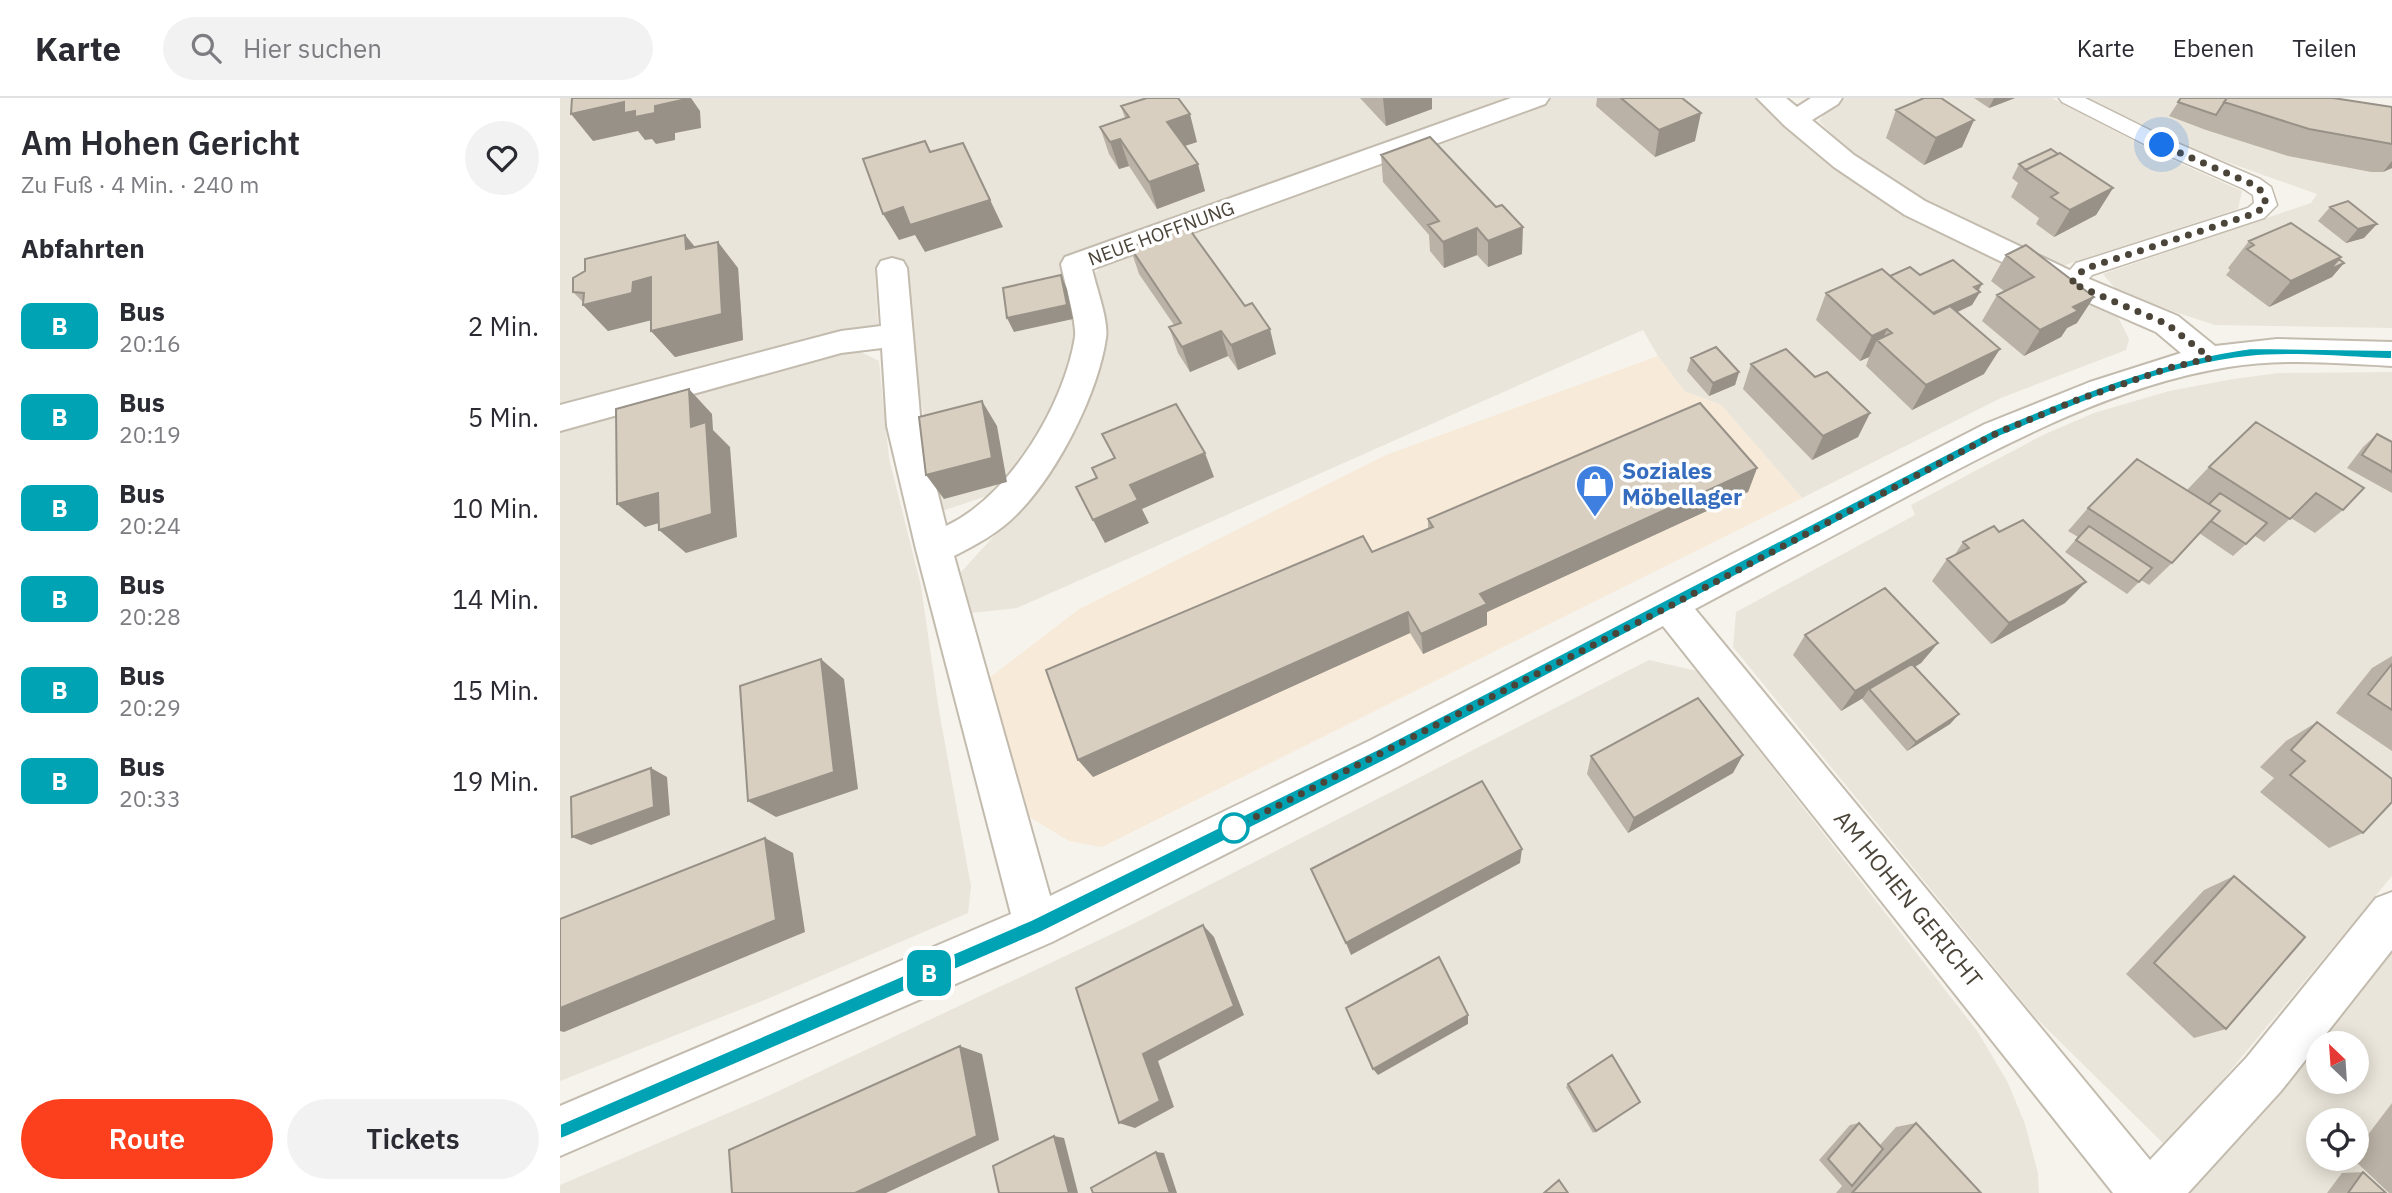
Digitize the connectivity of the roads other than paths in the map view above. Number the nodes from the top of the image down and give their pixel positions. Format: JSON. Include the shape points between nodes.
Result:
{"nodes":[{"id":1,"x":1536,"y":98,"type":"edge"},
{"id":2,"x":1770,"y":98,"type":"edge"},
{"id":3,"x":1829,"y":98,"type":"edge"},
{"id":4,"x":2069,"y":98,"type":"edge"},
{"id":5,"x":1794,"y":120,"type":"junction"},
{"id":6,"x":892,"y":268,"type":"dead end"},
{"id":7,"x":2071,"y":283,"type":"junction"},
{"id":8,"x":897,"y":335,"type":"junction"},
{"id":9,"x":2392,"y":354,"type":"edge"},
{"id":10,"x":2210,"y":358,"type":"junction"},
{"id":11,"x":560,"y":418,"type":"edge"},
{"id":12,"x":934,"y":549,"type":"junction"},
{"id":13,"x":1670,"y":606,"type":"junction"},
{"id":14,"x":2392,"y":914,"type":"edge"},
{"id":15,"x":1036,"y":926,"type":"junction"},
{"id":16,"x":560,"y":1131,"type":"edge"},
{"id":17,"x":2145,"y":1193,"type":"edge"},
{"id":18,"x":2154,"y":1193,"type":"edge"}],
"edges":[{"from":1,"to":12,"type":"street","name":"NEUE HOFFNUNG","via":[[1076,264],[1091,335],[1073,401],[1031,471],[1004,505],[967,533]]},
{"from":2,"to":5,"type":"street"},
{"from":3,"to":5,"type":"street"},
{"from":4,"to":7,"type":"lane","via":[[2252,184],[2263,192],[2266,205],[2256,213],[2084,269]]},
{"from":5,"to":7,"type":"street","via":[[1844,161],[1915,208]]},
{"from":6,"to":8,"type":"street"},
{"from":7,"to":10,"type":"street","via":[[2167,324]]},
{"from":8,"to":11,"type":"street","via":[[841,342]]},
{"from":8,"to":12,"type":"street","via":[[904,426]]},
{"from":9,"to":10,"type":"street","via":[[2252,352]]},
{"from":10,"to":13,"type":"street","via":[[2077,400],[1997,433]]},
{"from":12,"to":15,"type":"street"},
{"from":13,"to":15,"type":"street"},
{"from":13,"to":17,"type":"street","name":"AM HOHEN GERICHT"},
{"from":14,"to":18,"type":"street","via":[[2264,1074]]},
{"from":15,"to":16,"type":"street"}]}
